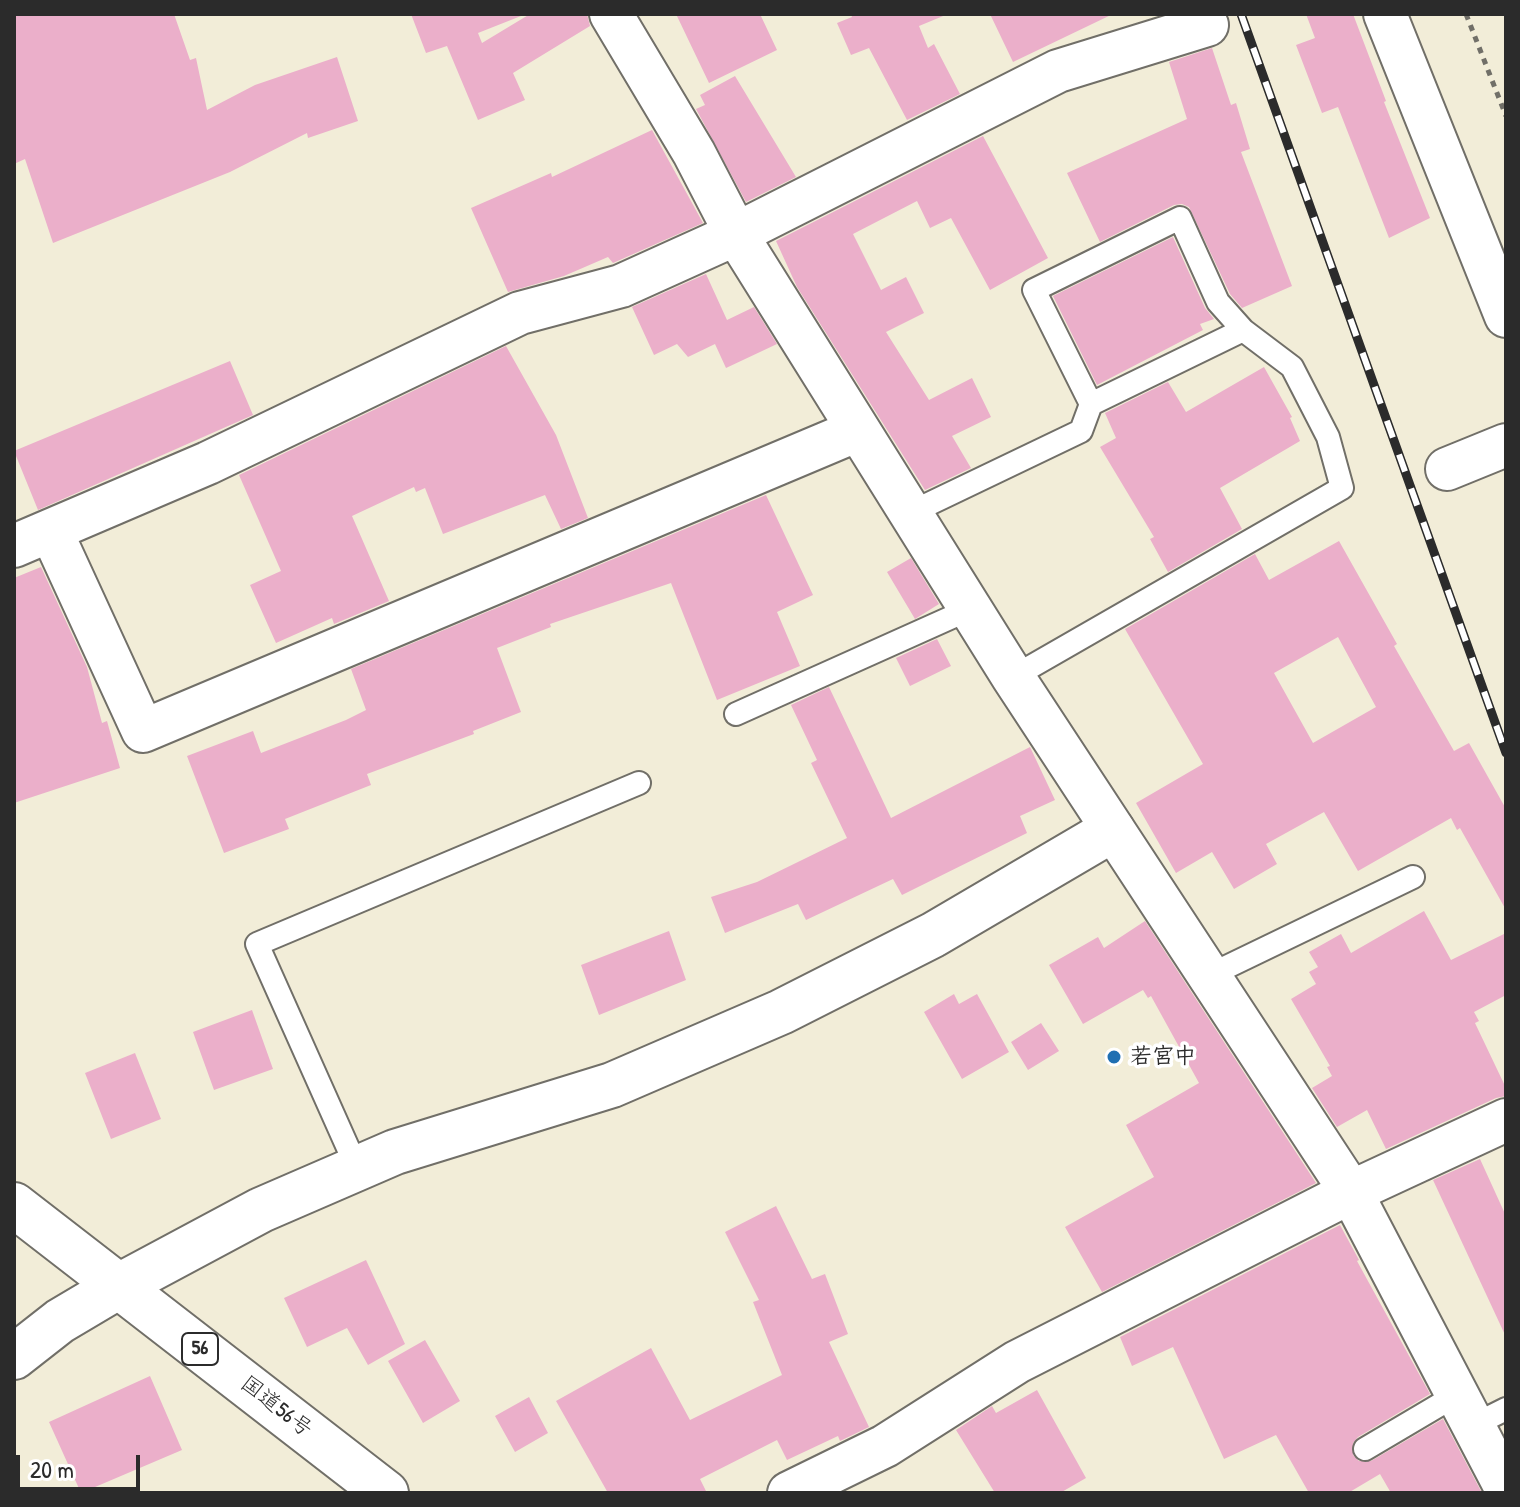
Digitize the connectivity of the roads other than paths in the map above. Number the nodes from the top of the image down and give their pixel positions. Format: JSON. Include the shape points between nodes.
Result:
{"nodes":[{"id":1,"x":611,"y":14,"type":"edge"},
{"id":2,"x":1385,"y":14,"type":"edge"},
{"id":3,"x":1207,"y":25,"type":"dead end"},
{"id":4,"x":736,"y":234,"type":"junction"},
{"id":5,"x":1506,"y":316,"type":"edge"},
{"id":6,"x":1243,"y":330,"type":"junction"},
{"id":7,"x":1091,"y":404,"type":"junction"},
{"id":8,"x":858,"y":430,"type":"junction"},
{"id":9,"x":1506,"y":445,"type":"edge"},
{"id":10,"x":1447,"y":469,"type":"dead end"},
{"id":11,"x":910,"y":513,"type":"junction"},
{"id":12,"x":32,"y":538,"type":"edge"},
{"id":13,"x":970,"y":609,"type":"junction"},
{"id":14,"x":1013,"y":677,"type":"junction"},
{"id":15,"x":736,"y":714,"type":"dead end"},
{"id":16,"x":639,"y":783,"type":"dead end"},
{"id":17,"x":1112,"y":830,"type":"junction"},
{"id":18,"x":1413,"y":877,"type":"dead end"},
{"id":19,"x":1208,"y":976,"type":"junction"},
{"id":20,"x":1506,"y":1120,"type":"edge"},
{"id":21,"x":357,"y":1168,"type":"junction"},
{"id":22,"x":1351,"y":1192,"type":"junction"},
{"id":23,"x":14,"y":1205,"type":"edge"},
{"id":24,"x":119,"y":1286,"type":"junction"},
{"id":25,"x":14,"y":1357,"type":"edge"},
{"id":26,"x":1479,"y":1409,"type":"edge"},
{"id":27,"x":1365,"y":1449,"type":"dead end"},
{"id":28,"x":1506,"y":1488,"type":"edge"},
{"id":29,"x":386,"y":1493,"type":"edge"},
{"id":30,"x":789,"y":1493,"type":"edge"}],
"edges":[{"from":1,"to":4,"type":"street"},
{"from":2,"to":5,"type":"street"},
{"from":3,"to":4,"type":"street","via":[[1058,71]]},
{"from":4,"to":8,"type":"street"},
{"from":4,"to":12,"type":"street","via":[[621,286],[520,313],[208,463]]},
{"from":6,"to":7,"type":"lane"},
{"from":6,"to":7,"type":"lane","via":[[1218,302],[1180,218],[1166,224],[1034,290]]},
{"from":6,"to":14,"type":"lane","via":[[1292,367],[1328,437],[1342,488]]},
{"from":7,"to":11,"type":"lane","via":[[1081,431]]},
{"from":8,"to":11,"type":"street"},
{"from":8,"to":12,"type":"street","via":[[143,731]]},
{"from":9,"to":10,"type":"street"},
{"from":11,"to":13,"type":"street"},
{"from":13,"to":14,"type":"street"},
{"from":13,"to":15,"type":"lane"},
{"from":14,"to":17,"type":"street"},
{"from":16,"to":21,"type":"lane","via":[[257,944]]},
{"from":17,"to":19,"type":"street"},
{"from":17,"to":21,"type":"main road","via":[[933,935],[781,1012],[612,1085]]},
{"from":18,"to":19,"type":"lane"},
{"from":19,"to":22,"type":"street"},
{"from":20,"to":22,"type":"street"},
{"from":21,"to":24,"type":"main road","via":[[261,1210]]},
{"from":22,"to":26,"type":"street"},
{"from":22,"to":30,"type":"street","via":[[1017,1362],[885,1446]]},
{"from":23,"to":24,"type":"main road","name":"国道56号","number":"56"},
{"from":24,"to":25,"type":"main road","via":[[60,1321]]},
{"from":24,"to":29,"type":"main road","name":"国道56号","number":"56"},
{"from":26,"to":27,"type":"lane"},
{"from":26,"to":28,"type":"street"}]}
